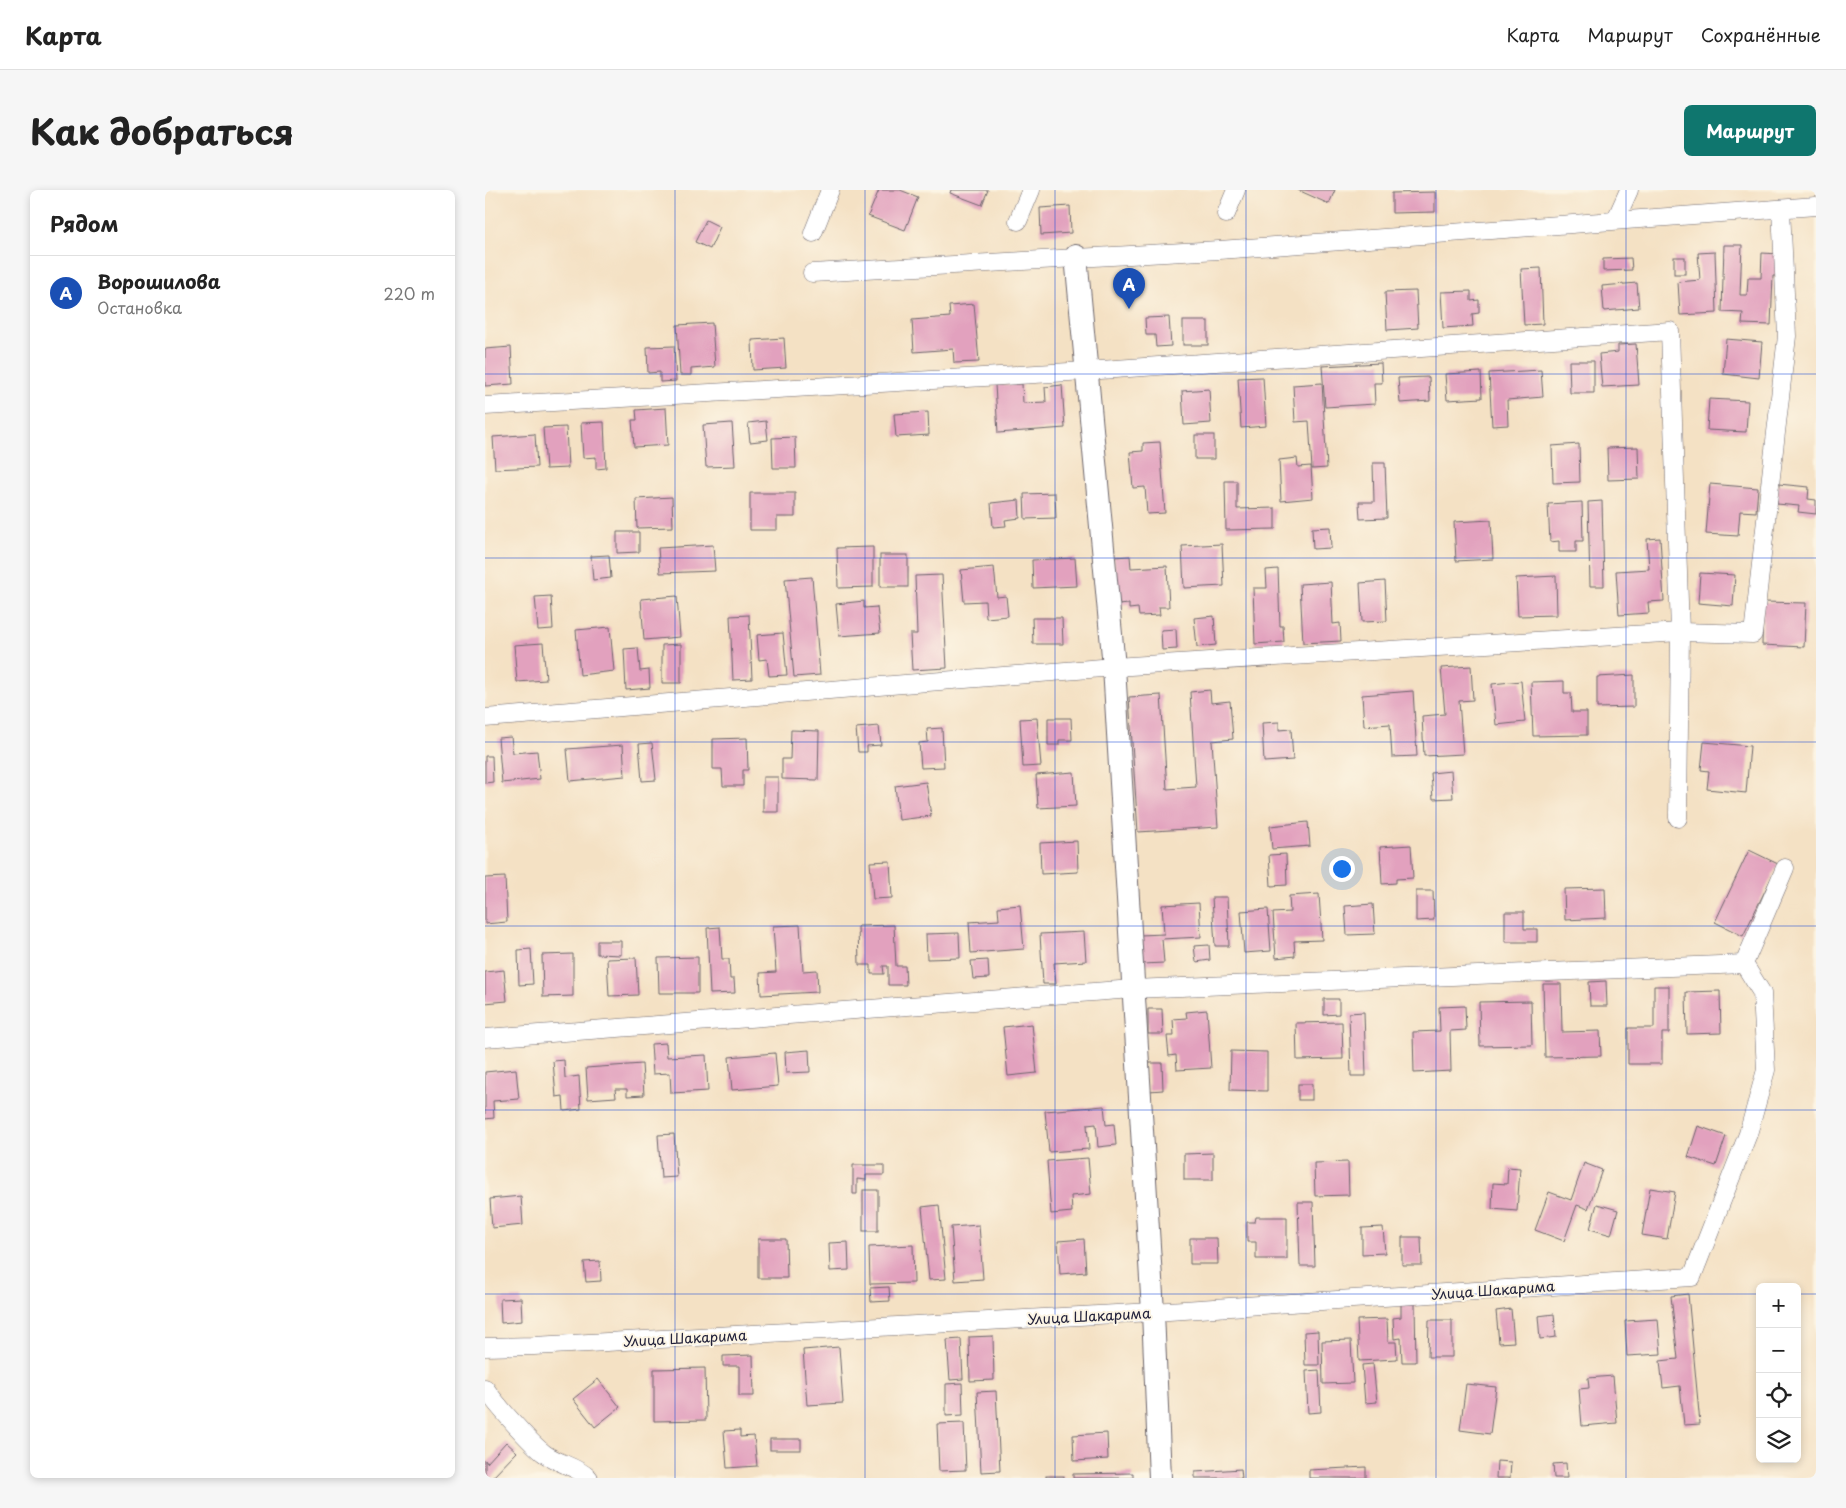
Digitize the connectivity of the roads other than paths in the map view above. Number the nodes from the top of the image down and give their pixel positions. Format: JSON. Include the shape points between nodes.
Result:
{"nodes":[{"id":1,"x":831,"y":190,"type":"edge"},
{"id":2,"x":1031,"y":190,"type":"edge"},
{"id":3,"x":1236,"y":190,"type":"edge"},
{"id":4,"x":1629,"y":190,"type":"edge"},
{"id":5,"x":1816,"y":206,"type":"edge"},
{"id":6,"x":1781,"y":209,"type":"junction"},
{"id":7,"x":1226,"y":214,"type":"dead end"},
{"id":8,"x":1616,"y":219,"type":"junction"},
{"id":9,"x":1018,"y":221,"type":"dead end"},
{"id":10,"x":813,"y":233,"type":"dead end"},
{"id":11,"x":1076,"y":256,"type":"junction"},
{"id":12,"x":812,"y":273,"type":"dead end"},
{"id":13,"x":1087,"y":371,"type":"junction"},
{"id":14,"x":485,"y":406,"type":"edge"},
{"id":15,"x":1680,"y":632,"type":"junction"},
{"id":16,"x":1114,"y":667,"type":"junction"},
{"id":17,"x":485,"y":718,"type":"edge"},
{"id":18,"x":1678,"y":818,"type":"dead end"},
{"id":19,"x":1785,"y":868,"type":"dead end"},
{"id":20,"x":1744,"y":964,"type":"junction"},
{"id":21,"x":1133,"y":989,"type":"junction"},
{"id":22,"x":485,"y":1038,"type":"edge"},
{"id":23,"x":1153,"y":1312,"type":"junction"},
{"id":24,"x":485,"y":1347,"type":"edge"},
{"id":25,"x":485,"y":1388,"type":"edge"},
{"id":26,"x":589,"y":1478,"type":"edge"},
{"id":27,"x":1160,"y":1478,"type":"edge"}],
"edges":[{"from":1,"to":10,"type":"street"},
{"from":2,"to":9,"type":"street"},
{"from":3,"to":7,"type":"street"},
{"from":4,"to":8,"type":"street"},
{"from":5,"to":6,"type":"street"},
{"from":6,"to":8,"type":"street"},
{"from":6,"to":15,"type":"street","via":[[1787,336],[1753,634]]},
{"from":8,"to":11,"type":"street","via":[[1219,250]]},
{"from":11,"to":12,"type":"street"},
{"from":11,"to":13,"type":"street"},
{"from":13,"to":14,"type":"street"},
{"from":13,"to":15,"type":"street","via":[[1670,331]]},
{"from":13,"to":16,"type":"street"},
{"from":15,"to":16,"type":"street"},
{"from":15,"to":18,"type":"street"},
{"from":16,"to":17,"type":"street"},
{"from":16,"to":21,"type":"street"},
{"from":19,"to":20,"type":"street"},
{"from":20,"to":21,"type":"street"},
{"from":20,"to":23,"type":"street","name":"Улица Шакарима","via":[[1761,993],[1765,1070],[1748,1134],[1693,1277]]},
{"from":21,"to":22,"type":"street"},
{"from":21,"to":23,"type":"street"},
{"from":23,"to":24,"type":"street","name":"Улица Шакарима"},
{"from":23,"to":27,"type":"street"},
{"from":25,"to":26,"type":"street","via":[[545,1454],[580,1470]]}]}
